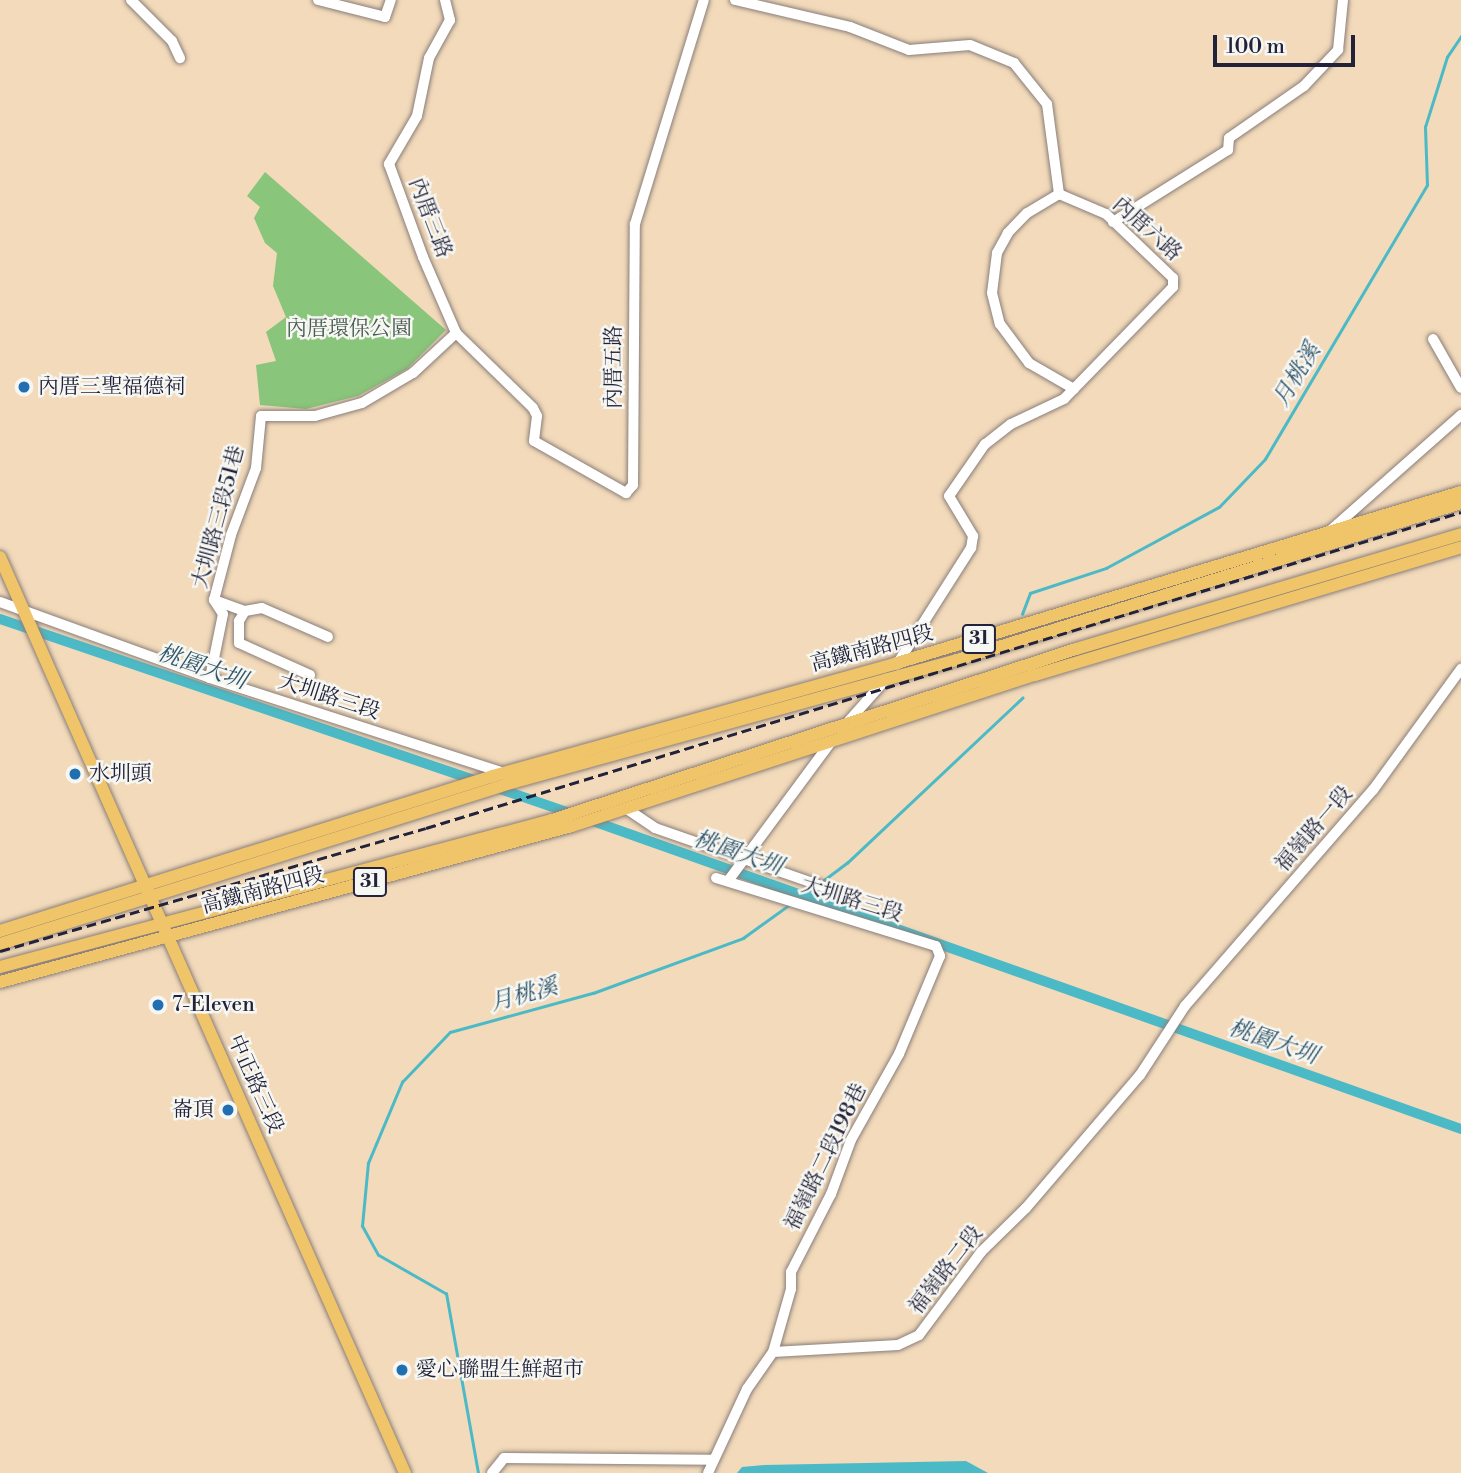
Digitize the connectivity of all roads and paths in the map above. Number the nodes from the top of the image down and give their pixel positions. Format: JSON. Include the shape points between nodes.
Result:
{"nodes":[{"id":1,"x":131,"y":0,"type":"edge"},
{"id":2,"x":318,"y":0,"type":"edge"},
{"id":3,"x":391,"y":0,"type":"edge"},
{"id":4,"x":446,"y":0,"type":"edge"},
{"id":5,"x":704,"y":0,"type":"edge"},
{"id":6,"x":735,"y":0,"type":"edge"},
{"id":7,"x":1343,"y":0,"type":"edge"},
{"id":8,"x":180,"y":58,"type":"dead end"},
{"id":9,"x":1059,"y":194,"type":"junction"},
{"id":10,"x":1113,"y":222,"type":"junction"},
{"id":11,"x":456,"y":333,"type":"junction"},
{"id":12,"x":1433,"y":339,"type":"dead end"},
{"id":13,"x":1461,"y":388,"type":"edge"},
{"id":14,"x":1074,"y":389,"type":"junction"},
{"id":15,"x":1461,"y":415,"type":"edge"},
{"id":16,"x":1461,"y":492,"type":"edge"},
{"id":17,"x":1461,"y":503,"type":"edge"},
{"id":18,"x":1461,"y":534,"type":"edge"},
{"id":19,"x":1326,"y":535,"type":"junction"},
{"id":20,"x":1461,"y":547,"type":"edge"},
{"id":21,"x":0,"y":557,"type":"edge"},
{"id":22,"x":1214,"y":582,"type":"junction"},
{"id":23,"x":1145,"y":590,"type":"junction"},
{"id":24,"x":214,"y":600,"type":"junction"},
{"id":25,"x":0,"y":602,"type":"edge"},
{"id":26,"x":24,"y":611,"type":"junction"},
{"id":27,"x":245,"y":611,"type":"junction"},
{"id":28,"x":328,"y":637,"type":"dead end"},
{"id":29,"x":1076,"y":649,"type":"junction"},
{"id":30,"x":897,"y":663,"type":"junction"},
{"id":31,"x":1461,"y":669,"type":"edge"},
{"id":32,"x":310,"y":675,"type":"dead end"},
{"id":33,"x":1035,"y":675,"type":"junction"},
{"id":34,"x":210,"y":678,"type":"junction"},
{"id":35,"x":886,"y":679,"type":"junction"},
{"id":36,"x":799,"y":689,"type":"junction"},
{"id":37,"x":751,"y":718,"type":"junction"},
{"id":38,"x":844,"y":726,"type":"junction"},
{"id":39,"x":829,"y":743,"type":"junction"},
{"id":40,"x":780,"y":760,"type":"junction"},
{"id":41,"x":735,"y":761,"type":"junction"},
{"id":42,"x":504,"y":777,"type":"junction"},
{"id":43,"x":627,"y":809,"type":"junction"},
{"id":44,"x":740,"y":861,"type":"junction"},
{"id":45,"x":716,"y":878,"type":"dead end"},
{"id":46,"x":729,"y":880,"type":"junction"},
{"id":47,"x":148,"y":892,"type":"junction"},
{"id":48,"x":842,"y":893,"type":"dead end"},
{"id":49,"x":165,"y":929,"type":"junction"},
{"id":50,"x":0,"y":931,"type":"edge"},
{"id":51,"x":0,"y":944,"type":"edge"},
{"id":52,"x":936,"y":946,"type":"joint"},
{"id":53,"x":0,"y":967,"type":"edge"},
{"id":54,"x":0,"y":982,"type":"edge"},
{"id":55,"x":1183,"y":1009,"type":"joint"},
{"id":56,"x":773,"y":1352,"type":"junction"},
{"id":57,"x":713,"y":1460,"type":"junction"},
{"id":58,"x":405,"y":1473,"type":"edge"},
{"id":59,"x":492,"y":1473,"type":"edge"},
{"id":60,"x":708,"y":1473,"type":"edge"}],
"edges":[{"from":1,"to":8,"type":"street","via":[[172,41]]},
{"from":2,"to":3,"type":"street","via":[[385,17]]},
{"from":4,"to":11,"type":"street","name":"內厝三路","via":[[450,20],[429,58],[417,116],[389,164]]},
{"from":5,"to":11,"type":"street","name":"內厝五路","via":[[635,224],[633,485],[626,493],[539,447],[532,432],[537,416],[533,408]]},
{"from":6,"to":9,"type":"street","via":[[850,27],[909,50],[970,45],[1014,63],[1048,104]]},
{"from":7,"to":10,"type":"street","via":[[1338,50],[1304,86],[1229,138],[1228,150]]},
{"from":9,"to":10,"type":"street","name":"內厝六路"},
{"from":9,"to":14,"type":"street","via":[[1027,213],[1008,233],[996,253],[992,293],[1000,324],[1029,363]]},
{"from":10,"to":14,"type":"street","name":"內厝六路","via":[[1173,278],[1173,287]]},
{"from":11,"to":24,"type":"street","name":"大圳路三段51巷","via":[[413,373],[362,403],[315,416],[261,416],[256,468],[231,535]]},
{"from":12,"to":13,"type":"street"},
{"from":14,"to":30,"type":"street","name":"內厝六路","via":[[1065,399],[1011,424],[985,444],[949,496],[972,536],[971,548]]},
{"from":15,"to":19,"type":"street"},
{"from":16,"to":19,"type":"main road","name":"高鐵南路四段","number":"31"},
{"from":17,"to":22,"type":"main road","name":"高鐵南路四段","number":"31"},
{"from":18,"to":29,"type":"main road","number":"31"},
{"from":19,"to":23,"type":"main road","name":"高鐵南路四段","number":"31"},
{"from":20,"to":33,"type":"main road","number":"31"},
{"from":21,"to":26,"type":"main road","name":"中正路三段"},
{"from":22,"to":23,"type":"main road"},
{"from":22,"to":35,"type":"main road","name":"高鐵南路四段","number":"31"},
{"from":23,"to":30,"type":"main road","name":"高鐵南路四段","number":"31"},
{"from":24,"to":27,"type":"street"},
{"from":24,"to":34,"type":"street","name":"大圳路三段51巷","via":[[223,614]]},
{"from":25,"to":26,"type":"street","name":"大圳路三段"},
{"from":26,"to":34,"type":"street","name":"大圳路三段"},
{"from":26,"to":47,"type":"main road","name":"中正路三段"},
{"from":27,"to":28,"type":"street","via":[[262,608]]},
{"from":27,"to":32,"type":"street","via":[[239,621],[239,643]]},
{"from":29,"to":33,"type":"main road"},
{"from":29,"to":38,"type":"main road","number":"31"},
{"from":30,"to":35,"type":"street"},
{"from":30,"to":36,"type":"main road","name":"高鐵南路四段","number":"31"},
{"from":31,"to":55,"type":"street","name":"福嶺路一段","via":[[1373,790]]},
{"from":33,"to":39,"type":"main road","number":"31"},
{"from":34,"to":42,"type":"street","name":"大圳路三段"},
{"from":35,"to":37,"type":"main road","name":"高鐵南路四段","number":"31"},
{"from":35,"to":38,"type":"street"},
{"from":36,"to":37,"type":"main road"},
{"from":36,"to":42,"type":"main road","name":"高鐵南路四段","number":"31"},
{"from":37,"to":42,"type":"main road","name":"高鐵南路四段","number":"31"},
{"from":38,"to":39,"type":"street"},
{"from":38,"to":41,"type":"main road","number":"31"},
{"from":39,"to":40,"type":"main road","number":"31"},
{"from":39,"to":44,"type":"street"},
{"from":40,"to":41,"type":"main road"},
{"from":40,"to":43,"type":"main road","number":"31"},
{"from":41,"to":49,"type":"main road","name":"高鐵南路四段","number":"31","via":[[552,820]]},
{"from":42,"to":47,"type":"main road","name":"高鐵南路四段","number":"31","via":[[463,786]]},
{"from":42,"to":47,"type":"main road","name":"高鐵南路四段","number":"31","via":[[481,793]]},
{"from":43,"to":44,"type":"street","name":"大圳路三段","via":[[655,828]]},
{"from":43,"to":49,"type":"main road","name":"高鐵南路四段","number":"31"},
{"from":44,"to":46,"type":"street"},
{"from":44,"to":48,"type":"street","name":"大圳路三段"},
{"from":45,"to":46,"type":"street","name":"大圳路三段"},
{"from":46,"to":52,"type":"street","name":"大圳路三段"},
{"from":47,"to":49,"type":"main road","name":"中正路三段"},
{"from":47,"to":50,"type":"main road","number":"31"},
{"from":47,"to":51,"type":"main road","number":"31"},
{"from":49,"to":53,"type":"main road","number":"31"},
{"from":49,"to":54,"type":"main road","number":"31"},
{"from":49,"to":58,"type":"main road","name":"中正路三段"},
{"from":52,"to":56,"type":"street","name":"福嶺路二段198巷","via":[[940,962],[791,1272],[791,1289]]},
{"from":55,"to":56,"type":"street","name":"福嶺路二段","via":[[1140,1075],[1026,1208],[981,1252],[919,1335],[898,1345]]},
{"from":56,"to":57,"type":"street","via":[[747,1389]]},
{"from":57,"to":59,"type":"street","via":[[504,1458]]},
{"from":57,"to":60,"type":"street"}]}
